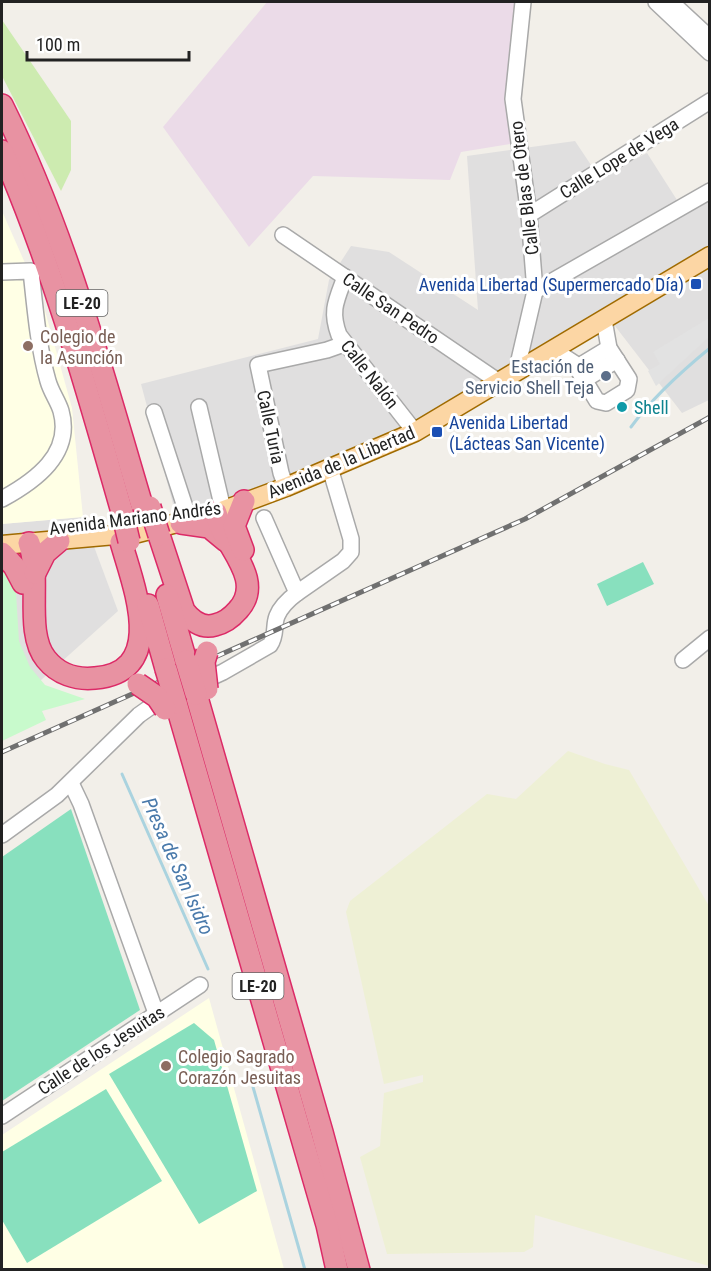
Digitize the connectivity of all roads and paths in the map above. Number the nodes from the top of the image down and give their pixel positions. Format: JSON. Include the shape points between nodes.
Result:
{"nodes":[{"id":1,"x":524,"y":2,"type":"edge"},
{"id":2,"x":656,"y":2,"type":"edge"},
{"id":3,"x":672,"y":2,"type":"edge"},
{"id":4,"x":710,"y":38,"type":"edge"},
{"id":5,"x":710,"y":53,"type":"edge"},
{"id":6,"x":710,"y":101,"type":"edge"},
{"id":7,"x":2,"y":105,"type":"edge"},
{"id":8,"x":2,"y":152,"type":"edge"},
{"id":9,"x":710,"y":191,"type":"edge"},
{"id":10,"x":529,"y":215,"type":"junction"},
{"id":11,"x":283,"y":235,"type":"dead end"},
{"id":12,"x":710,"y":256,"type":"edge"},
{"id":13,"x":2,"y":272,"type":"edge"},
{"id":14,"x":345,"y":277,"type":"junction"},
{"id":15,"x":535,"y":291,"type":"junction"},
{"id":16,"x":604,"y":320,"type":"junction"},
{"id":17,"x":344,"y":344,"type":"junction"},
{"id":18,"x":554,"y":350,"type":"junction"},
{"id":19,"x":613,"y":354,"type":"junction"},
{"id":20,"x":516,"y":373,"type":"junction"},
{"id":21,"x":580,"y":374,"type":"junction"},
{"id":22,"x":499,"y":382,"type":"junction"},
{"id":23,"x":199,"y":407,"type":"dead end"},
{"id":24,"x":154,"y":412,"type":"dead end"},
{"id":25,"x":416,"y":432,"type":"junction"},
{"id":26,"x":330,"y":468,"type":"junction"},
{"id":27,"x":286,"y":488,"type":"junction"},
{"id":28,"x":2,"y":499,"type":"edge"},
{"id":29,"x":212,"y":509,"type":"junction"},
{"id":30,"x":126,"y":513,"type":"junction"},
{"id":31,"x":264,"y":518,"type":"dead end"},
{"id":32,"x":155,"y":536,"type":"junction"},
{"id":33,"x":59,"y":541,"type":"junction"},
{"id":34,"x":125,"y":541,"type":"junction"},
{"id":35,"x":13,"y":542,"type":"edge"},
{"id":36,"x":234,"y":542,"type":"junction"},
{"id":37,"x":29,"y":578,"type":"junction"},
{"id":38,"x":297,"y":592,"type":"junction"},
{"id":39,"x":710,"y":638,"type":"edge"},
{"id":40,"x":683,"y":660,"type":"dead end"},
{"id":41,"x":202,"y":691,"type":"junction"},
{"id":42,"x":163,"y":707,"type":"junction"},
{"id":43,"x":71,"y":783,"type":"junction"},
{"id":44,"x":2,"y":835,"type":"edge"},
{"id":45,"x":200,"y":984,"type":"dead end"},
{"id":46,"x":156,"y":1014,"type":"junction"},
{"id":47,"x":2,"y":1116,"type":"edge"},
{"id":48,"x":337,"y":1269,"type":"edge"},
{"id":49,"x":359,"y":1269,"type":"edge"}],
"edges":[{"from":1,"to":10,"type":"street","name":"Calle Blas de Otero","via":[[513,99]]},
{"from":2,"to":5,"type":"street"},
{"from":3,"to":4,"type":"street"},
{"from":6,"to":10,"type":"street","name":"Calle Lope de Vega"},
{"from":7,"to":30,"type":"highway","number":"LE-20","via":[[58,232],[83,308],[105,381]]},
{"from":8,"to":30,"type":"highway","number":"LE-20","via":[[68,326]]},
{"from":9,"to":15,"type":"street"},
{"from":10,"to":15,"type":"street","name":"Calle Blas de Otero"},
{"from":11,"to":14,"type":"street","name":"Calle San Pedro"},
{"from":12,"to":16,"type":"main road","name":"Avenida de la Libertad"},
{"from":13,"to":28,"type":"street","via":[[30,271],[48,382],[61,411],[64,436],[52,463]]},
{"from":14,"to":17,"type":"street","name":"Calle Nalón","via":[[334,306],[334,321]]},
{"from":14,"to":22,"type":"street","name":"Calle San Pedro"},
{"from":15,"to":20,"type":"street","name":"Calle Blas de Otero"},
{"from":16,"to":18,"type":"main road","name":"Avenida de la Libertad"},
{"from":16,"to":19,"type":"street"},
{"from":17,"to":25,"type":"street","name":"Calle Nalón"},
{"from":17,"to":27,"type":"street","name":"Calle Turia","via":[[258,365]]},
{"from":18,"to":20,"type":"main road","name":"Avenida de la Libertad"},
{"from":18,"to":21,"type":"street","via":[[574,363]]},
{"from":19,"to":21,"type":"street"},
{"from":19,"to":21,"type":"street","via":[[629,379],[627,390],[606,403],[597,401]]},
{"from":20,"to":22,"type":"main road","name":"Avenida de la Libertad"},
{"from":22,"to":25,"type":"main road","name":"Avenida de la Libertad"},
{"from":23,"to":29,"type":"street"},
{"from":24,"to":29,"type":"street"},
{"from":25,"to":26,"type":"main road","name":"Avenida de la Libertad"},
{"from":26,"to":27,"type":"main road","name":"Avenida de la Libertad"},
{"from":26,"to":38,"type":"street","via":[[351,552]]},
{"from":27,"to":29,"type":"main road","name":"Avenida de la Libertad"},
{"from":29,"to":30,"type":"main road","name":"Avenida Mariano Andrés","via":[[166,515]]},
{"from":29,"to":33,"type":"main road","name":"Avenida Mariano Andrés","via":[[138,533]]},
{"from":29,"to":36,"type":"highway","via":[[221,529]]},
{"from":29,"to":36,"type":"highway","via":[[234,526]]},
{"from":29,"to":36,"type":"highway","via":[[209,527]]},
{"from":30,"to":32,"type":"highway","bridge":true},
{"from":30,"to":34,"type":"highway","number":"LE-20","bridge":true},
{"from":30,"to":35,"type":"main road","name":"Avenida Mariano Andrés","via":[[100,529]]},
{"from":31,"to":38,"type":"street"},
{"from":32,"to":36,"type":"highway","via":[[184,610],[190,619],[208,627],[229,619],[247,594],[248,584]]},
{"from":32,"to":41,"type":"highway","number":"LE-20","bridge":true,"via":[[186,660]]},
{"from":33,"to":35,"type":"main road","name":"Avenida Mariano Andrés"},
{"from":33,"to":37,"type":"highway","via":[[45,553]]},
{"from":34,"to":37,"type":"highway","via":[[142,628],[133,658],[112,674],[73,678],[45,658],[37,639]]},
{"from":34,"to":42,"type":"highway","number":"LE-20","bridge":true,"via":[[166,669]]},
{"from":35,"to":37,"type":"highway","via":[[14,566]]},
{"from":35,"to":37,"type":"highway","via":[[33,553]]},
{"from":36,"to":41,"type":"highway","bridge":true,"via":[[255,573],[255,599],[244,619],[214,640],[207,652]]},
{"from":37,"to":42,"type":"highway","bridge":true,"via":[[26,635],[40,668],[63,683],[76,686],[90,688],[127,681],[138,684],[150,690]]},
{"from":38,"to":42,"type":"street","via":[[282,606],[270,645]]},
{"from":39,"to":40,"type":"street"},
{"from":41,"to":49,"type":"highway","number":"LE-20","via":[[253,894]]},
{"from":42,"to":43,"type":"street","via":[[123,729]]},
{"from":42,"to":48,"type":"highway","number":"LE-20","via":[[241,926]]},
{"from":43,"to":44,"type":"street"},
{"from":43,"to":46,"type":"street"},
{"from":45,"to":46,"type":"street","name":"Calle de los Jesuitas"},
{"from":46,"to":47,"type":"street","name":"Calle de los Jesuitas"}]}
